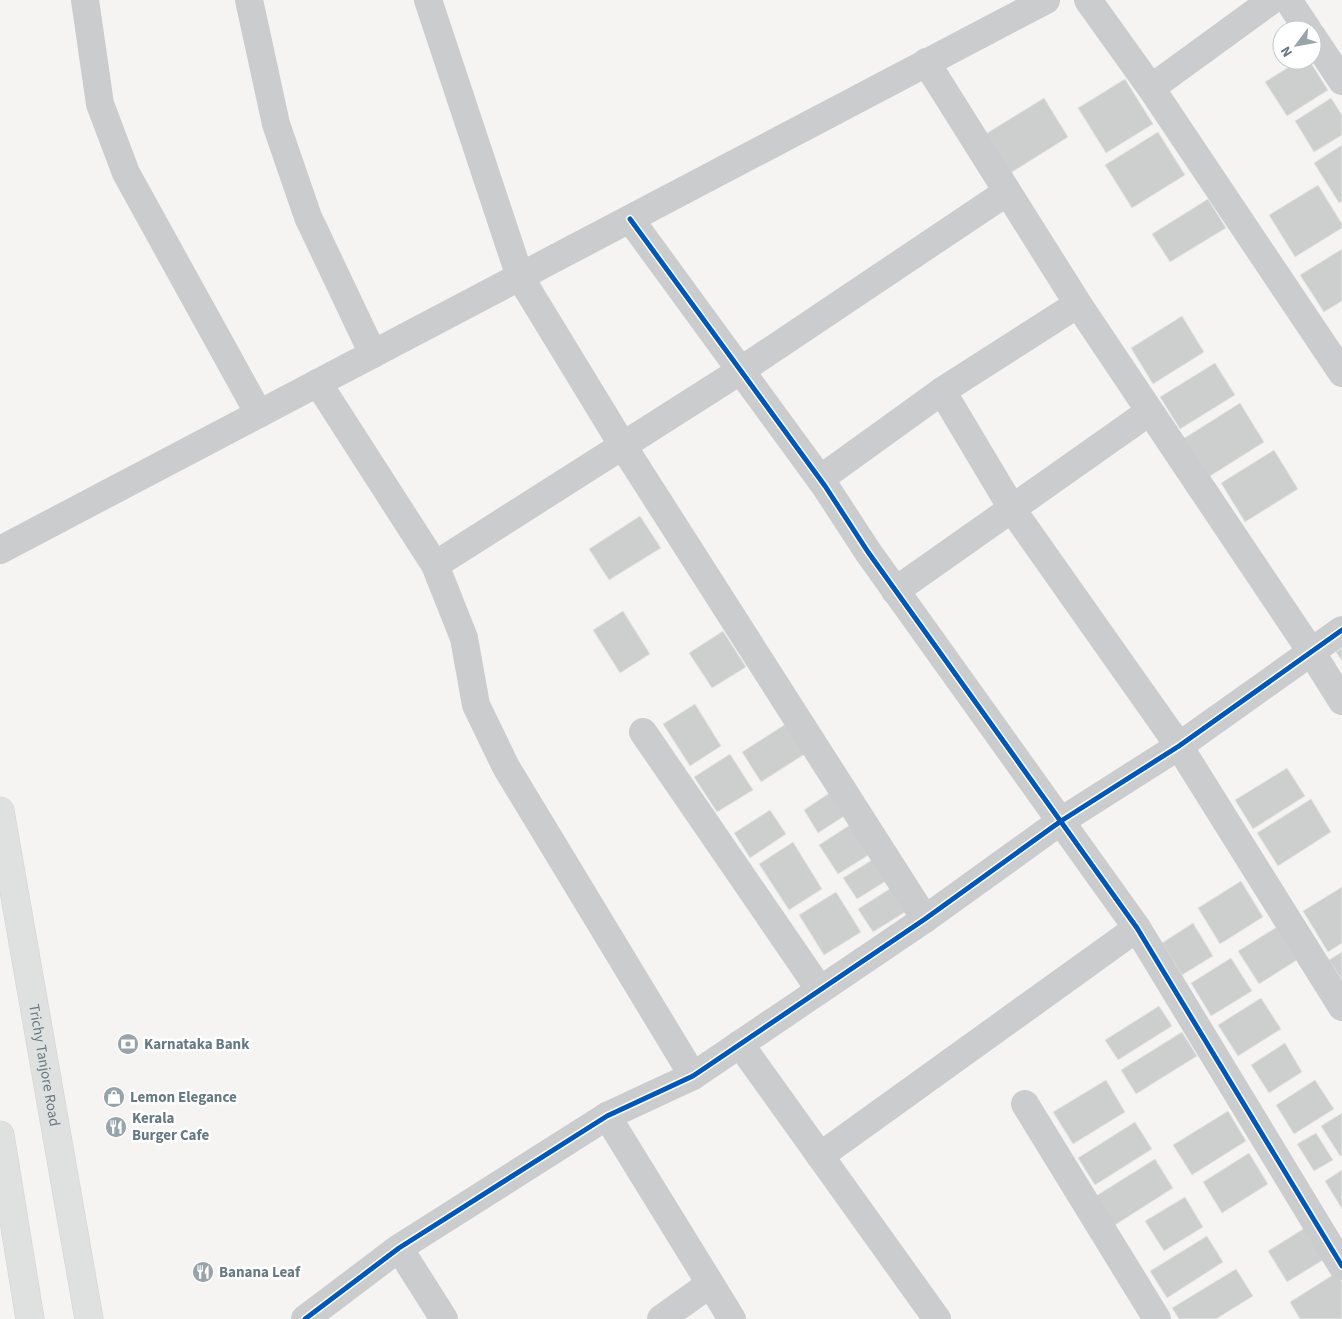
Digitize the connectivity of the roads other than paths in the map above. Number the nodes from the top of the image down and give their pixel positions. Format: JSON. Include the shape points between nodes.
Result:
{"nodes":[{"id":1,"x":85,"y":0,"type":"edge"},
{"id":2,"x":248,"y":0,"type":"edge"},
{"id":3,"x":428,"y":0,"type":"edge"},
{"id":4,"x":1088,"y":0,"type":"edge"},
{"id":5,"x":1272,"y":0,"type":"edge"},
{"id":6,"x":1288,"y":0,"type":"edge"},
{"id":7,"x":1041,"y":3,"type":"edge"},
{"id":8,"x":1301,"y":20,"type":"edge"},
{"id":9,"x":1322,"y":51,"type":"edge"},
{"id":10,"x":926,"y":62,"type":"junction"},
{"id":11,"x":1342,"y":81,"type":"edge"},
{"id":12,"x":1151,"y":88,"type":"junction"},
{"id":13,"x":1007,"y":192,"type":"junction"},
{"id":14,"x":630,"y":219,"type":"junction"},
{"id":15,"x":520,"y":277,"type":"junction"},
{"id":16,"x":1078,"y":304,"type":"junction"},
{"id":17,"x":373,"y":354,"type":"junction"},
{"id":18,"x":740,"y":371,"type":"junction"},
{"id":19,"x":1342,"y":373,"type":"edge"},
{"id":20,"x":318,"y":383,"type":"junction"},
{"id":21,"x":942,"y":391,"type":"junction"},
{"id":22,"x":1149,"y":412,"type":"junction"},
{"id":23,"x":259,"y":414,"type":"junction"},
{"id":24,"x":623,"y":446,"type":"junction"},
{"id":25,"x":820,"y":480,"type":"junction"},
{"id":26,"x":1012,"y":509,"type":"junction"},
{"id":27,"x":0,"y":550,"type":"edge"},
{"id":28,"x":435,"y":565,"type":"junction"},
{"id":29,"x":895,"y":591,"type":"junction"},
{"id":30,"x":1342,"y":630,"type":"edge"},
{"id":31,"x":1312,"y":653,"type":"junction"},
{"id":32,"x":1342,"y":701,"type":"edge"},
{"id":33,"x":643,"y":732,"type":"dead end"},
{"id":34,"x":1179,"y":746,"type":"junction"},
{"id":35,"x":0,"y":811,"type":"edge"},
{"id":36,"x":1061,"y":821,"type":"junction"},
{"id":37,"x":925,"y":919,"type":"junction"},
{"id":38,"x":1136,"y":928,"type":"junction"},
{"id":39,"x":820,"y":990,"type":"junction"},
{"id":40,"x":1342,"y":1007,"type":"edge"},
{"id":41,"x":740,"y":1044,"type":"junction"},
{"id":42,"x":693,"y":1076,"type":"junction"},
{"id":43,"x":1025,"y":1104,"type":"dead end"},
{"id":44,"x":607,"y":1116,"type":"junction"},
{"id":45,"x":0,"y":1135,"type":"edge"},
{"id":46,"x":820,"y":1156,"type":"junction"},
{"id":47,"x":399,"y":1248,"type":"junction"},
{"id":48,"x":1342,"y":1266,"type":"edge"},
{"id":49,"x":710,"y":1284,"type":"junction"},
{"id":50,"x":30,"y":1319,"type":"edge"},
{"id":51,"x":89,"y":1319,"type":"edge"},
{"id":52,"x":305,"y":1319,"type":"edge"},
{"id":53,"x":444,"y":1319,"type":"edge"},
{"id":54,"x":661,"y":1319,"type":"edge"},
{"id":55,"x":732,"y":1319,"type":"edge"},
{"id":56,"x":937,"y":1319,"type":"edge"},
{"id":57,"x":1157,"y":1319,"type":"edge"}],
"edges":[{"from":1,"to":23,"type":"street","via":[[100,104],[126,173]]},
{"from":2,"to":17,"type":"street","via":[[276,124],[308,217]]},
{"from":3,"to":15,"type":"street"},
{"from":4,"to":12,"type":"street"},
{"from":5,"to":12,"type":"street"},
{"from":6,"to":8,"type":"street"},
{"from":7,"to":10,"type":"street"},
{"from":9,"to":11,"type":"street"},
{"from":10,"to":13,"type":"street"},
{"from":10,"to":14,"type":"street"},
{"from":12,"to":19,"type":"street"},
{"from":13,"to":16,"type":"street"},
{"from":13,"to":18,"type":"street"},
{"from":14,"to":15,"type":"street"},
{"from":14,"to":18,"type":"street"},
{"from":15,"to":17,"type":"street"},
{"from":15,"to":24,"type":"street"},
{"from":16,"to":21,"type":"street"},
{"from":16,"to":22,"type":"street"},
{"from":17,"to":20,"type":"street"},
{"from":18,"to":24,"type":"street"},
{"from":18,"to":25,"type":"street"},
{"from":20,"to":23,"type":"street"},
{"from":20,"to":28,"type":"street"},
{"from":21,"to":25,"type":"street"},
{"from":21,"to":26,"type":"street"},
{"from":22,"to":26,"type":"street"},
{"from":22,"to":31,"type":"street"},
{"from":23,"to":27,"type":"street"},
{"from":24,"to":28,"type":"street"},
{"from":24,"to":37,"type":"street"},
{"from":25,"to":29,"type":"street"},
{"from":26,"to":29,"type":"street"},
{"from":26,"to":34,"type":"street"},
{"from":28,"to":42,"type":"street","via":[[464,638],[476,705],[506,767]]},
{"from":29,"to":36,"type":"street"},
{"from":30,"to":31,"type":"street"},
{"from":31,"to":32,"type":"street"},
{"from":31,"to":34,"type":"street"},
{"from":33,"to":39,"type":"street"},
{"from":34,"to":36,"type":"street"},
{"from":34,"to":40,"type":"street"},
{"from":35,"to":51,"type":"highway","name":"Trichy Tanjore Road"},
{"from":36,"to":37,"type":"street"},
{"from":36,"to":38,"type":"street"},
{"from":37,"to":39,"type":"street"},
{"from":38,"to":46,"type":"street"},
{"from":38,"to":48,"type":"street"},
{"from":39,"to":41,"type":"street"},
{"from":41,"to":42,"type":"street"},
{"from":41,"to":46,"type":"street"},
{"from":42,"to":44,"type":"street"},
{"from":43,"to":57,"type":"street"},
{"from":44,"to":47,"type":"street"},
{"from":44,"to":49,"type":"street"},
{"from":45,"to":50,"type":"highway"},
{"from":46,"to":56,"type":"street"},
{"from":47,"to":52,"type":"street"},
{"from":47,"to":53,"type":"street"},
{"from":49,"to":54,"type":"street"},
{"from":49,"to":55,"type":"street"}]}
